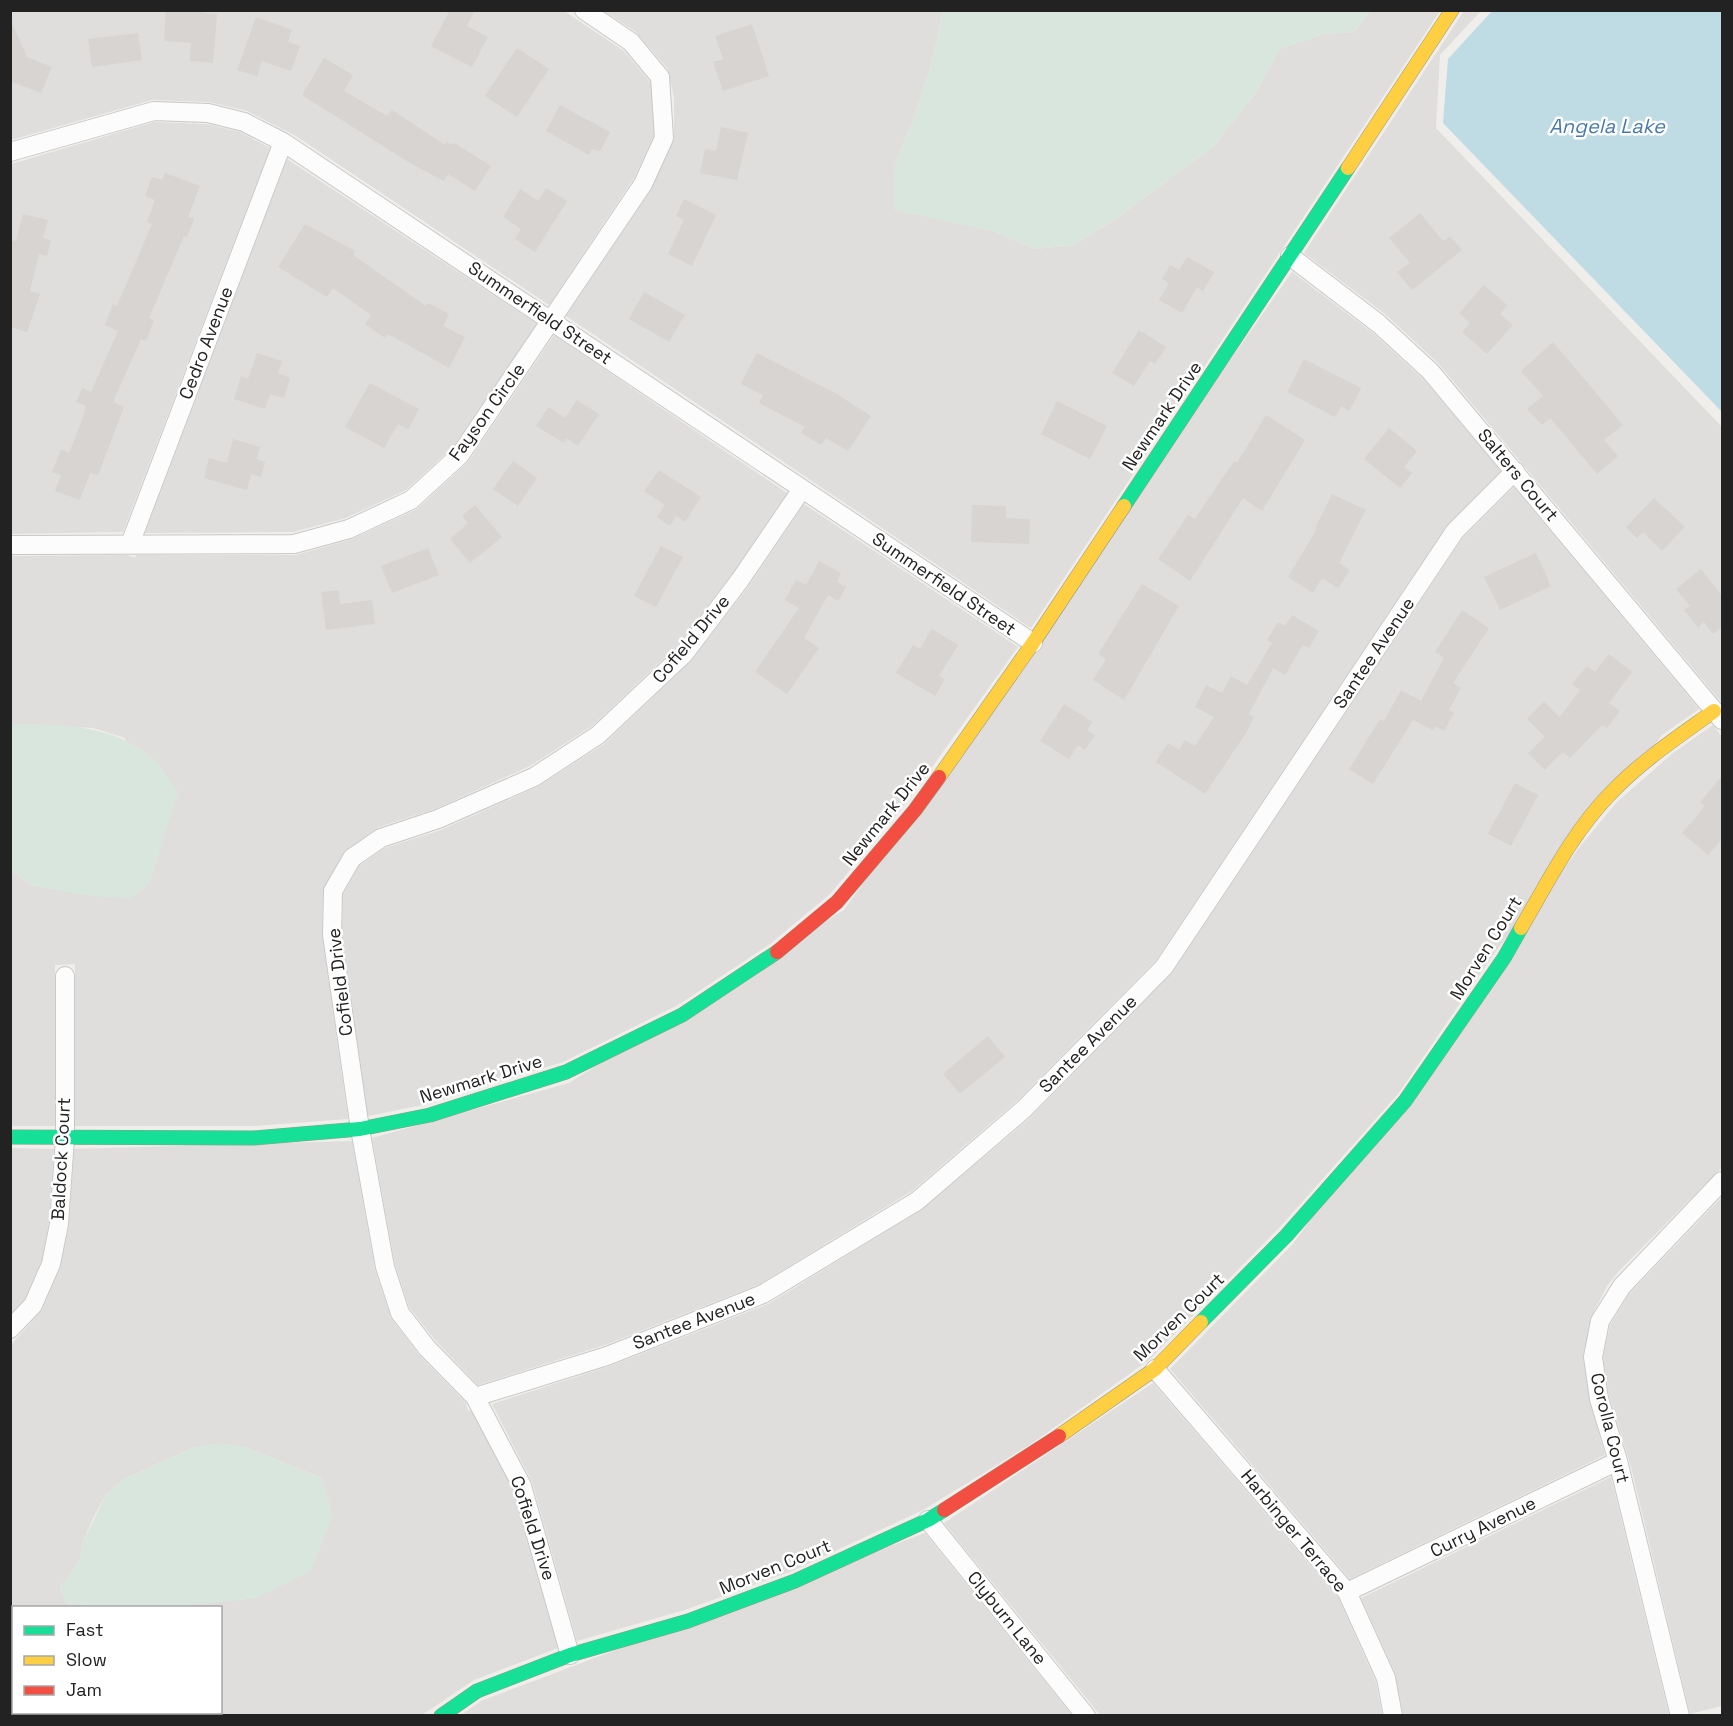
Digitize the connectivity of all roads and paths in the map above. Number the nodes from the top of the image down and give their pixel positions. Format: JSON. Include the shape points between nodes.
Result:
{"nodes":[{"id":1,"x":584,"y":10,"type":"edge"},
{"id":2,"x":1452,"y":10,"type":"edge"},
{"id":3,"x":283,"y":142,"type":"junction"},
{"id":4,"x":10,"y":152,"type":"edge"},
{"id":5,"x":1290,"y":256,"type":"junction"},
{"id":6,"x":551,"y":320,"type":"junction"},
{"id":7,"x":1515,"y":471,"type":"junction"},
{"id":8,"x":802,"y":489,"type":"junction"},
{"id":9,"x":130,"y":544,"type":"junction"},
{"id":10,"x":10,"y":545,"type":"edge"},
{"id":11,"x":1033,"y":643,"type":"junction"},
{"id":12,"x":1718,"y":716,"type":"edge"},
{"id":13,"x":65,"y":976,"type":"dead end"},
{"id":14,"x":360,"y":1129,"type":"junction"},
{"id":15,"x":10,"y":1137,"type":"edge"},
{"id":16,"x":65,"y":1138,"type":"junction"},
{"id":17,"x":1722,"y":1182,"type":"edge"},
{"id":18,"x":10,"y":1329,"type":"edge"},
{"id":19,"x":1155,"y":1369,"type":"junction"},
{"id":20,"x":475,"y":1397,"type":"junction"},
{"id":21,"x":1618,"y":1461,"type":"junction"},
{"id":22,"x":928,"y":1520,"type":"junction"},
{"id":23,"x":1347,"y":1592,"type":"junction"},
{"id":24,"x":570,"y":1655,"type":"junction"},
{"id":25,"x":441,"y":1716,"type":"edge"},
{"id":26,"x":1086,"y":1716,"type":"edge"},
{"id":27,"x":1393,"y":1716,"type":"edge"},
{"id":28,"x":1680,"y":1716,"type":"edge"}],
"edges":[{"from":1,"to":6,"type":"street","name":"Fayson Circle","via":[[631,42],[660,77],[664,138],[643,183]]},
{"from":2,"to":5,"type":"street","name":"Newmark Drive"},
{"from":3,"to":4,"type":"street","name":"Summerfield Street","via":[[244,122],[208,113],[154,111]]},
{"from":3,"to":6,"type":"street","name":"Summerfield Street"},
{"from":3,"to":9,"type":"street","name":"Cedro Avenue"},
{"from":5,"to":7,"type":"street","name":"Salters Court","via":[[1379,324],[1430,370]]},
{"from":5,"to":11,"type":"street","name":"Newmark Drive"},
{"from":6,"to":8,"type":"street","name":"Summerfield Street"},
{"from":6,"to":9,"type":"street","name":"Fayson Circle","via":[[460,455],[411,500],[349,529],[294,544]]},
{"from":7,"to":12,"type":"street","name":"Salters Court"},
{"from":7,"to":20,"type":"street","name":"Santee Avenue","via":[[1455,531],[1164,967],[1024,1109],[917,1201],[763,1294],[607,1356]]},
{"from":8,"to":11,"type":"street","name":"Summerfield Street"},
{"from":8,"to":14,"type":"street","name":"Cofield Drive","via":[[684,654],[598,735],[534,777],[438,819],[381,838],[352,858],[333,891],[332,935]]},
{"from":9,"to":10,"type":"street","name":"Fayson Circle"},
{"from":11,"to":14,"type":"street","name":"Newmark Drive","via":[[915,810],[837,902],[775,954],[682,1015],[566,1072],[430,1115]]},
{"from":12,"to":19,"type":"street","name":"Morven Court","via":[[1668,744],[1610,794],[1571,842],[1504,958],[1406,1101],[1286,1236]]},
{"from":13,"to":16,"type":"street","name":"Baldock Court"},
{"from":14,"to":16,"type":"street","name":"Newmark Drive","via":[[253,1138]]},
{"from":14,"to":20,"type":"street","name":"Cofield Drive","via":[[385,1267],[400,1313],[427,1348]]},
{"from":15,"to":16,"type":"street","name":"Newmark Drive"},
{"from":16,"to":18,"type":"street","name":"Baldock Court","via":[[59,1224],[51,1264],[33,1305]]},
{"from":17,"to":21,"type":"street","name":"Corolla Court","via":[[1622,1286],[1600,1321],[1593,1357],[1599,1400]]},
{"from":19,"to":22,"type":"street","name":"Morven Court","via":[[1035,1453]]},
{"from":19,"to":23,"type":"street","name":"Harbinger Terrace"},
{"from":20,"to":24,"type":"street","name":"Cofield Drive","via":[[522,1486]]},
{"from":21,"to":23,"type":"street","name":"Curry Avenue"},
{"from":21,"to":28,"type":"street","name":"Corolla Court"},
{"from":22,"to":24,"type":"street","name":"Morven Court","via":[[795,1581],[688,1622]]},
{"from":22,"to":26,"type":"street","name":"Clyburn Lane"},
{"from":23,"to":27,"type":"street","name":"Harbinger Terrace","via":[[1386,1678]]},
{"from":24,"to":25,"type":"street","name":"Morven Court","via":[[477,1691]]}]}
